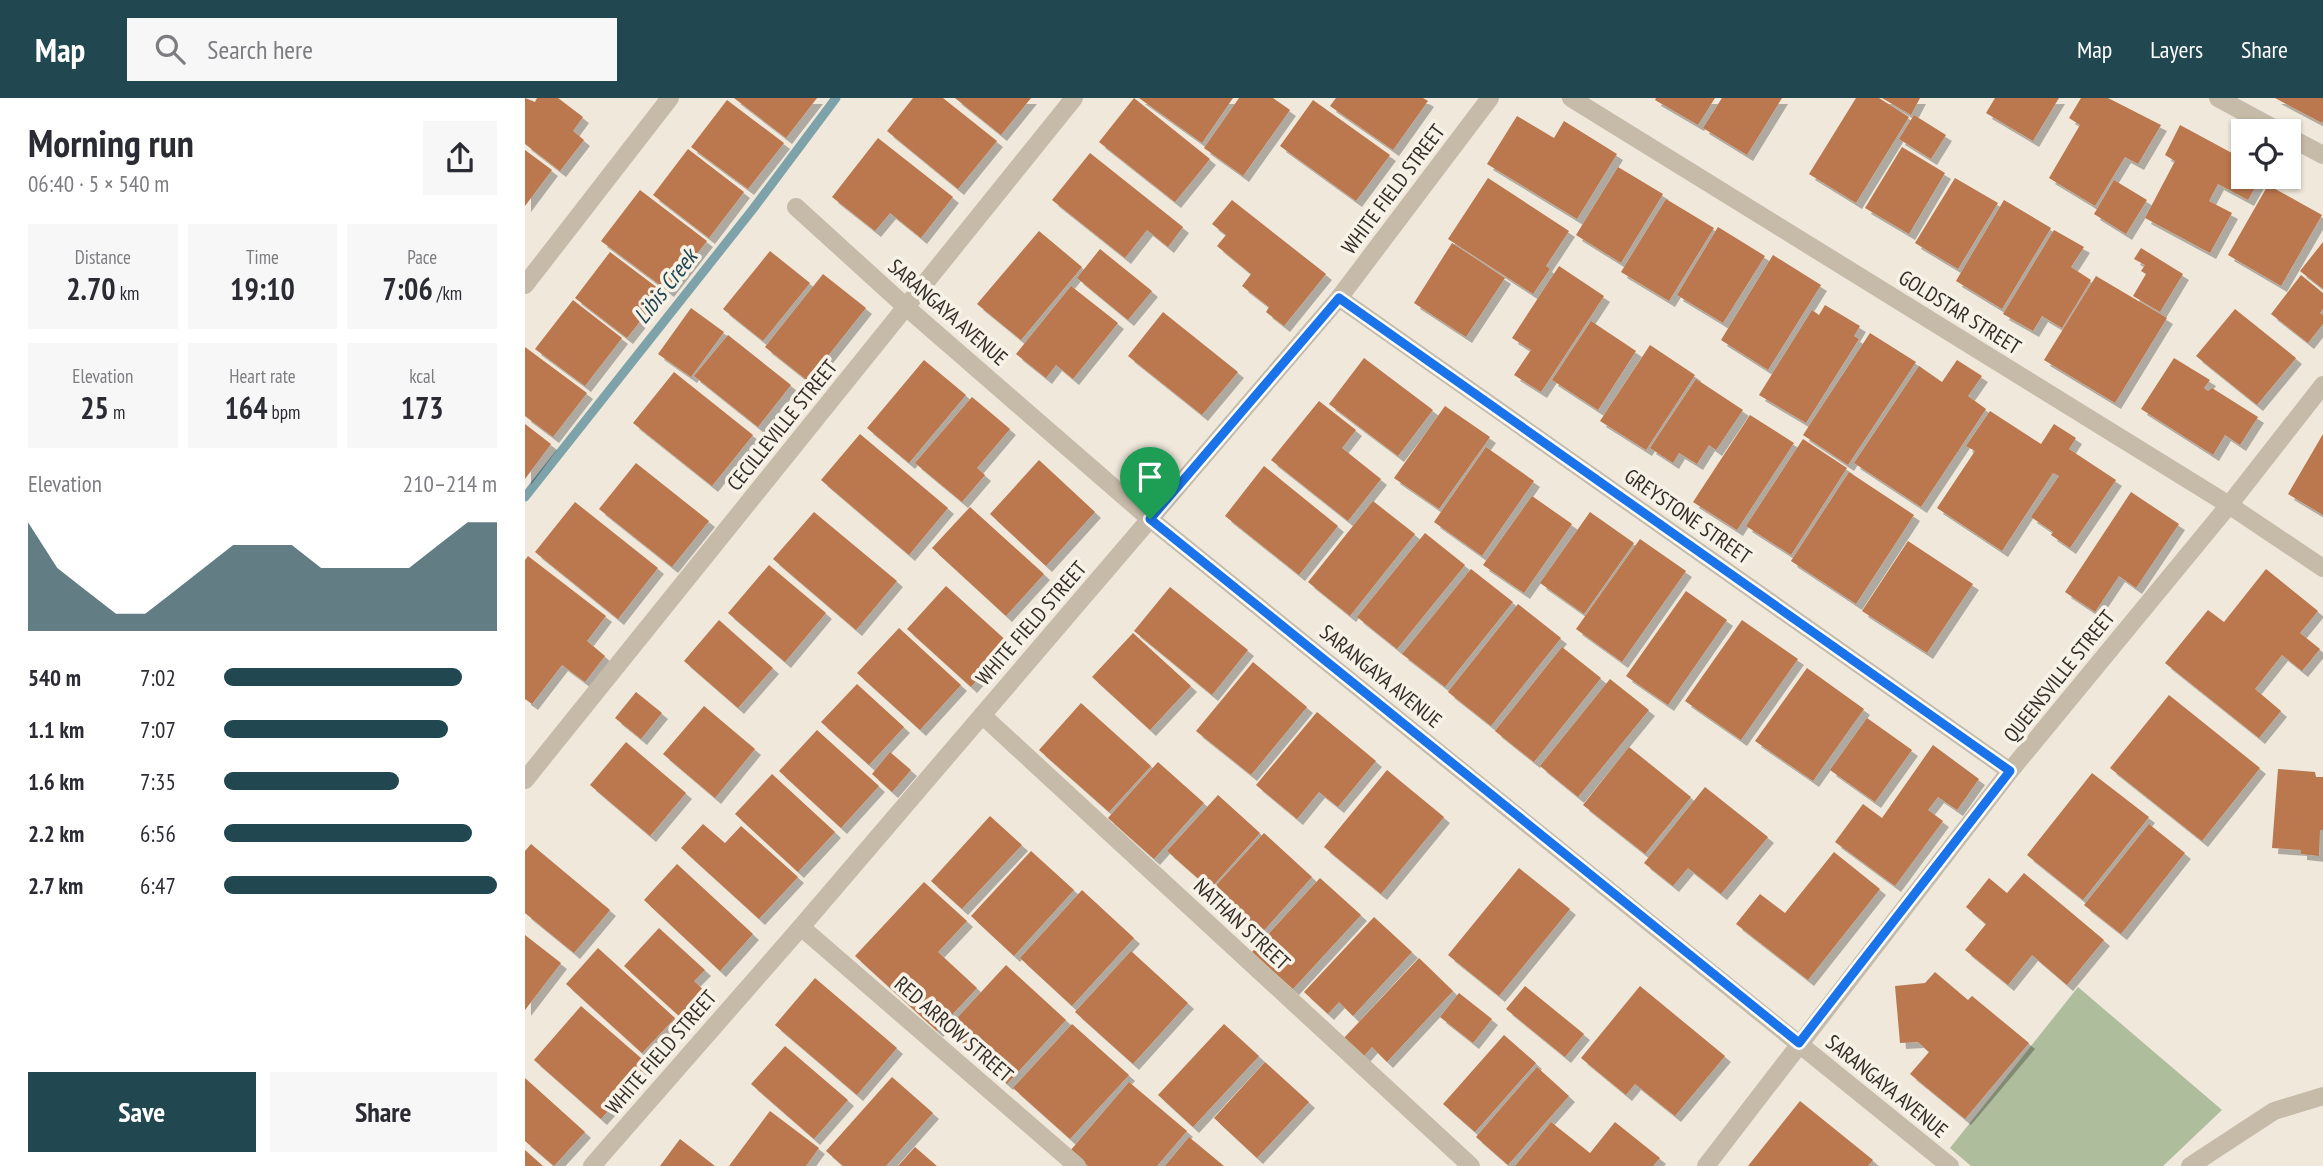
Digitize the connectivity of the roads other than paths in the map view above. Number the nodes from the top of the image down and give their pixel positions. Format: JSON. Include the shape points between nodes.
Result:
{"nodes":[{"id":1,"x":670,"y":98,"type":"edge"},
{"id":2,"x":1074,"y":98,"type":"edge"},
{"id":3,"x":1490,"y":98,"type":"edge"},
{"id":4,"x":1571,"y":98,"type":"edge"},
{"id":5,"x":2218,"y":98,"type":"edge"},
{"id":6,"x":2257,"y":119,"type":"edge"},
{"id":7,"x":2301,"y":144,"type":"edge"},
{"id":8,"x":2323,"y":156,"type":"edge"},
{"id":9,"x":796,"y":207,"type":"dead end"},
{"id":10,"x":525,"y":285,"type":"edge"},
{"id":11,"x":1339,"y":298,"type":"junction"},
{"id":12,"x":906,"y":307,"type":"junction"},
{"id":13,"x":2323,"y":386,"type":"edge"},
{"id":14,"x":2229,"y":505,"type":"junction"},
{"id":15,"x":1150,"y":519,"type":"junction"},
{"id":16,"x":2323,"y":568,"type":"edge"},
{"id":17,"x":982,"y":715,"type":"junction"},
{"id":18,"x":2010,"y":771,"type":"junction"},
{"id":19,"x":525,"y":780,"type":"edge"},
{"id":20,"x":801,"y":927,"type":"junction"},
{"id":21,"x":1799,"y":1043,"type":"junction"},
{"id":22,"x":2323,"y":1097,"type":"edge"},
{"id":23,"x":592,"y":1166,"type":"edge"},
{"id":24,"x":1077,"y":1166,"type":"edge"},
{"id":25,"x":1471,"y":1166,"type":"edge"},
{"id":26,"x":1706,"y":1166,"type":"edge"},
{"id":27,"x":1950,"y":1166,"type":"edge"},
{"id":28,"x":2190,"y":1166,"type":"edge"}],
"edges":[{"from":1,"to":10,"type":"street"},
{"from":2,"to":12,"type":"street","name":"CECILLEVILLE STREET"},
{"from":3,"to":11,"type":"street","name":"WHITE FIELD STREET"},
{"from":4,"to":14,"type":"street","name":"GOLDSTAR STREET"},
{"from":5,"to":6,"type":"street"},
{"from":7,"to":8,"type":"street"},
{"from":9,"to":12,"type":"street","name":"SARANGAYA AVENUE"},
{"from":11,"to":15,"type":"street","name":"WHITE FIELD STREET"},
{"from":11,"to":18,"type":"street","name":"GREYSTONE STREET"},
{"from":12,"to":15,"type":"street","name":"SARANGAYA AVENUE"},
{"from":12,"to":19,"type":"street","name":"CECILLEVILLE STREET"},
{"from":13,"to":14,"type":"street","name":"QUEENSVILLE STREET"},
{"from":14,"to":16,"type":"street","name":"GOLDSTAR STREET"},
{"from":14,"to":18,"type":"street","name":"QUEENSVILLE STREET"},
{"from":15,"to":17,"type":"street","name":"WHITE FIELD STREET"},
{"from":15,"to":21,"type":"street","name":"SARANGAYA AVENUE"},
{"from":17,"to":20,"type":"street","name":"WHITE FIELD STREET"},
{"from":17,"to":25,"type":"street","name":"NATHAN STREET"},
{"from":18,"to":21,"type":"street","name":"QUEENSVILLE STREET"},
{"from":20,"to":23,"type":"street","name":"WHITE FIELD STREET"},
{"from":20,"to":24,"type":"street","name":"RED ARROW STREET"},
{"from":21,"to":26,"type":"street","name":"QUEENSVILLE STREET"},
{"from":21,"to":27,"type":"street","name":"SARANGAYA AVENUE"},
{"from":22,"to":28,"type":"street","via":[[2274,1111]]}]}
